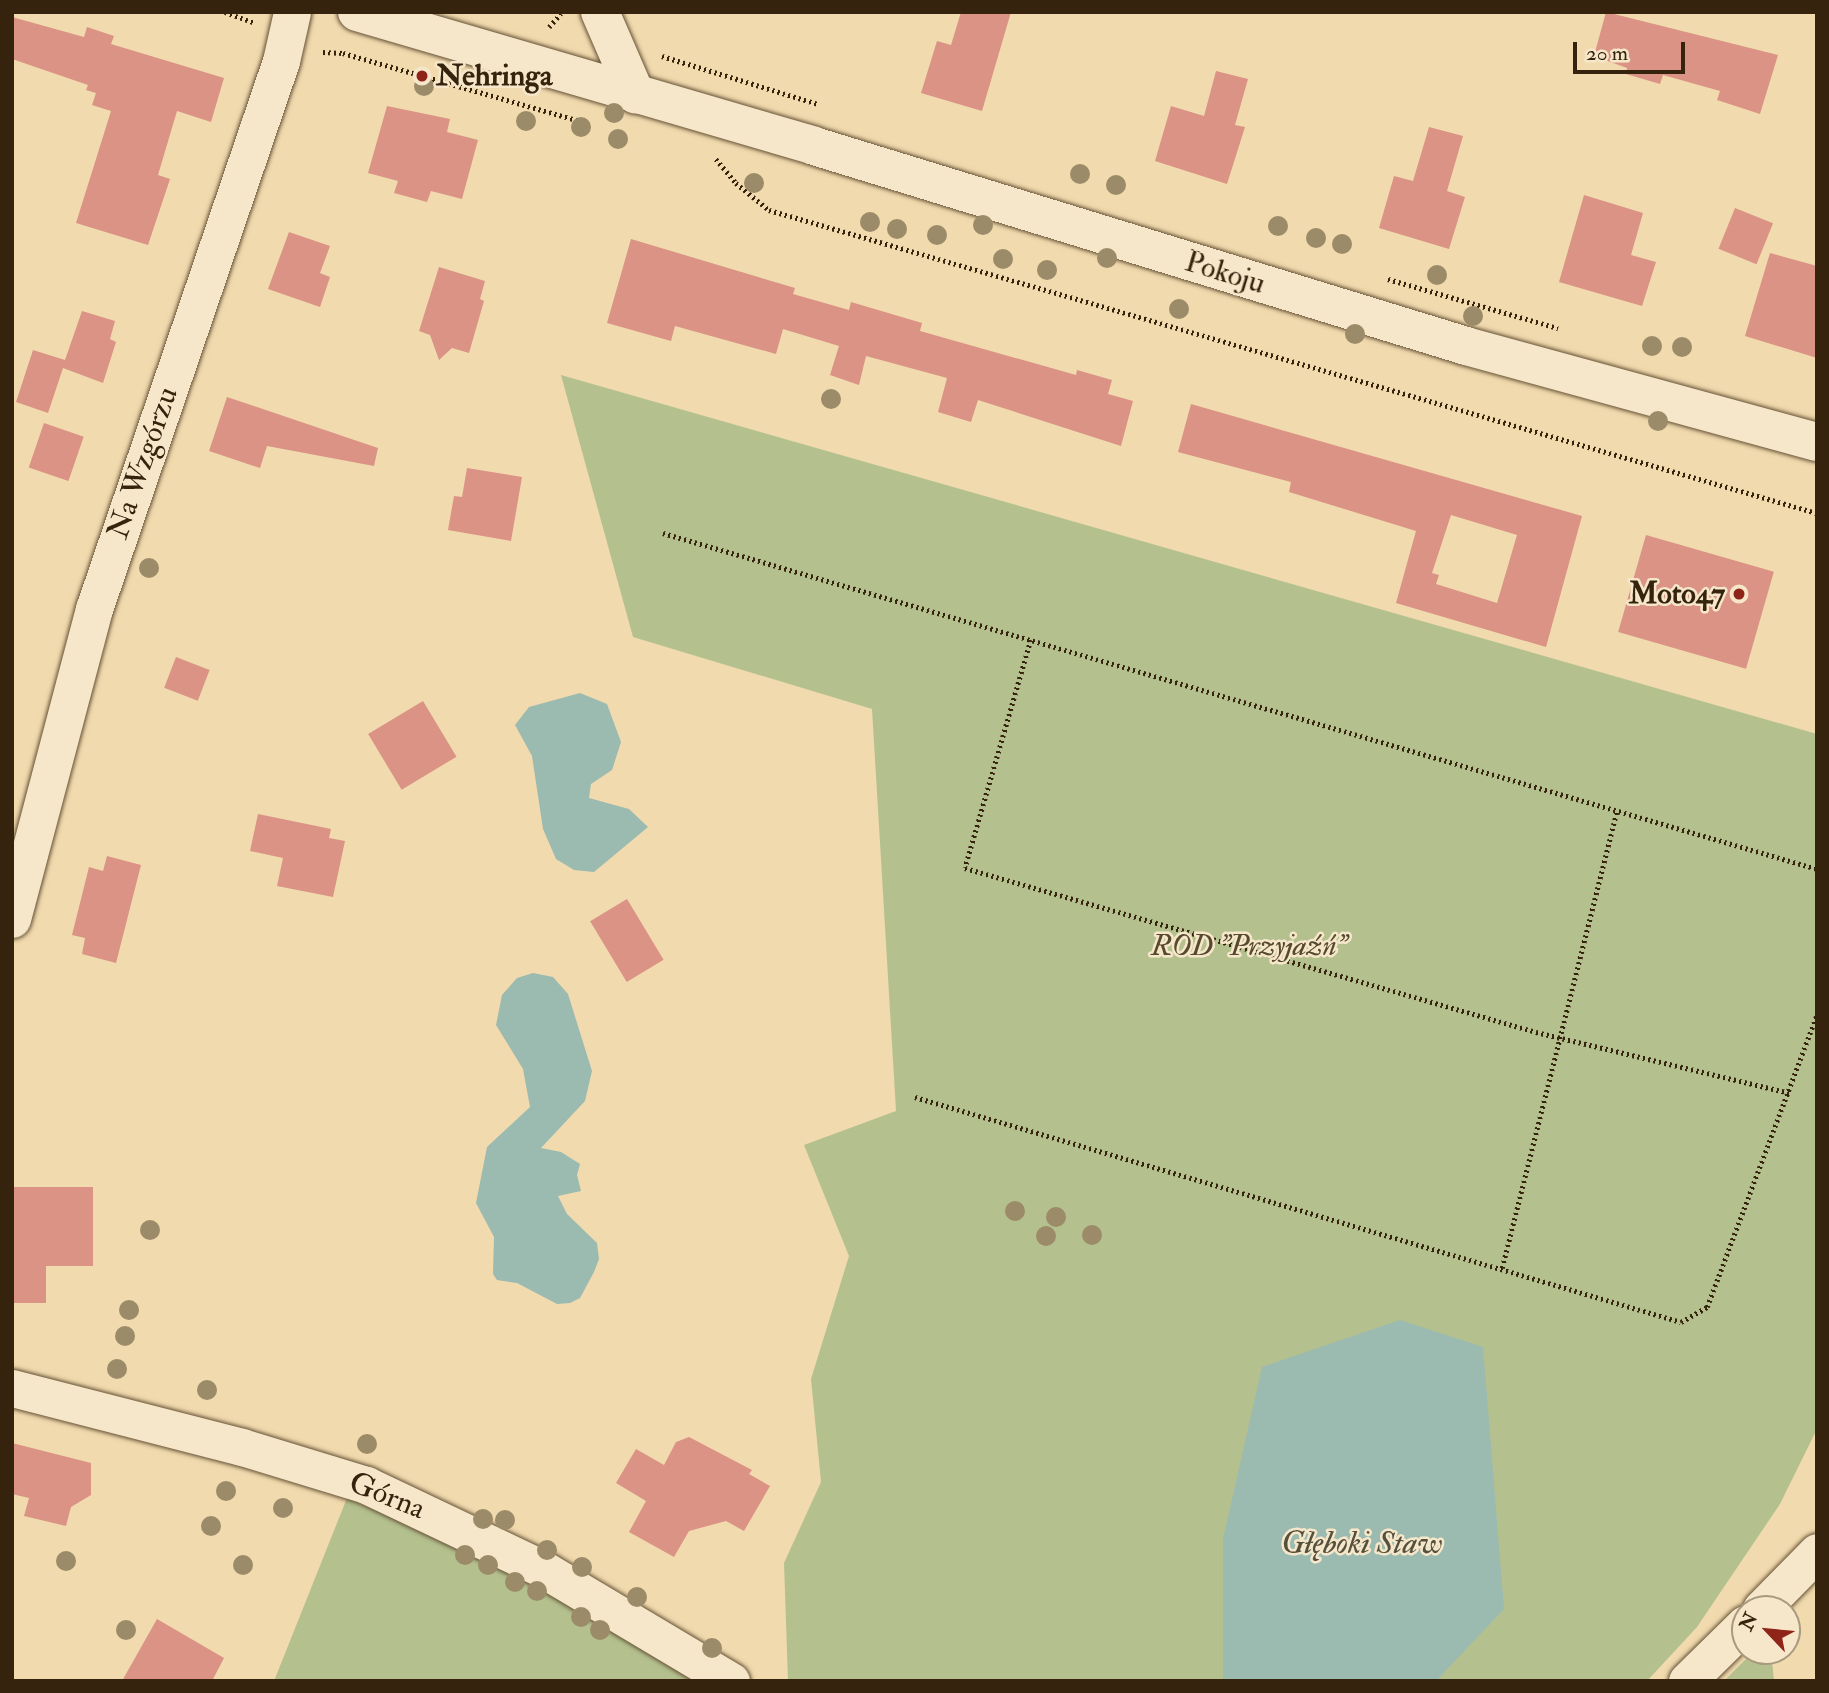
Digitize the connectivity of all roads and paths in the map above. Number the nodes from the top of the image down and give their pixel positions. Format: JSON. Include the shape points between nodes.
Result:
{"nodes":[{"id":1,"x":292,"y":12,"type":"edge"},
{"id":2,"x":357,"y":12,"type":"edge"},
{"id":3,"x":600,"y":12,"type":"edge"},
{"id":4,"x":654,"y":50,"type":"dead end"},
{"id":5,"x":318,"y":54,"type":"dead end"},
{"id":6,"x":636,"y":95,"type":"junction"},
{"id":7,"x":832,"y":108,"type":"dead end"},
{"id":8,"x":583,"y":121,"type":"dead end"},
{"id":9,"x":715,"y":156,"type":"dead end"},
{"id":10,"x":1384,"y":277,"type":"dead end"},
{"id":11,"x":1569,"y":331,"type":"dead end"},
{"id":12,"x":1817,"y":442,"type":"edge"},
{"id":13,"x":1817,"y":513,"type":"edge"},
{"id":14,"x":663,"y":533,"type":"dead end"},
{"id":15,"x":1031,"y":640,"type":"junction"},
{"id":16,"x":1617,"y":811,"type":"junction"},
{"id":17,"x":1817,"y":869,"type":"edge"},
{"id":18,"x":12,"y":919,"type":"edge"},
{"id":19,"x":1817,"y":1014,"type":"edge"},
{"id":20,"x":1560,"y":1037,"type":"junction"},
{"id":21,"x":1790,"y":1093,"type":"junction"},
{"id":22,"x":915,"y":1097,"type":"dead end"},
{"id":23,"x":1502,"y":1268,"type":"junction"},
{"id":24,"x":12,"y":1388,"type":"edge"},
{"id":25,"x":1817,"y":1552,"type":"edge"},
{"id":26,"x":1775,"y":1595,"type":"edge"},
{"id":27,"x":1731,"y":1638,"type":"edge"},
{"id":28,"x":731,"y":1681,"type":"edge"},
{"id":29,"x":1687,"y":1681,"type":"edge"}],
"edges":[{"from":1,"to":18,"type":"street","name":"Na Wzgórzu","via":[[281,61],[94,609]]},
{"from":2,"to":6,"type":"street","name":"Pokoju"},
{"from":3,"to":6,"type":"street"},
{"from":4,"to":7,"type":"path","via":[[677,62]]},
{"from":5,"to":8,"type":"path","via":[[343,53]]},
{"from":6,"to":12,"type":"street","name":"Pokoju","via":[[1466,346]]},
{"from":9,"to":13,"type":"path","via":[[736,183],[769,210]]},
{"from":10,"to":11,"type":"path"},
{"from":14,"to":15,"type":"path"},
{"from":15,"to":16,"type":"path"},
{"from":15,"to":20,"type":"path","via":[[965,868]]},
{"from":16,"to":17,"type":"path"},
{"from":16,"to":20,"type":"path"},
{"from":19,"to":21,"type":"path"},
{"from":20,"to":21,"type":"path"},
{"from":20,"to":23,"type":"path"},
{"from":21,"to":23,"type":"path","via":[[1707,1307],[1681,1322]]},
{"from":22,"to":23,"type":"path"},
{"from":24,"to":28,"type":"street","name":"Górna","via":[[242,1447],[366,1486],[543,1569]]},
{"from":25,"to":26,"type":"street"},
{"from":27,"to":29,"type":"street"}]}
